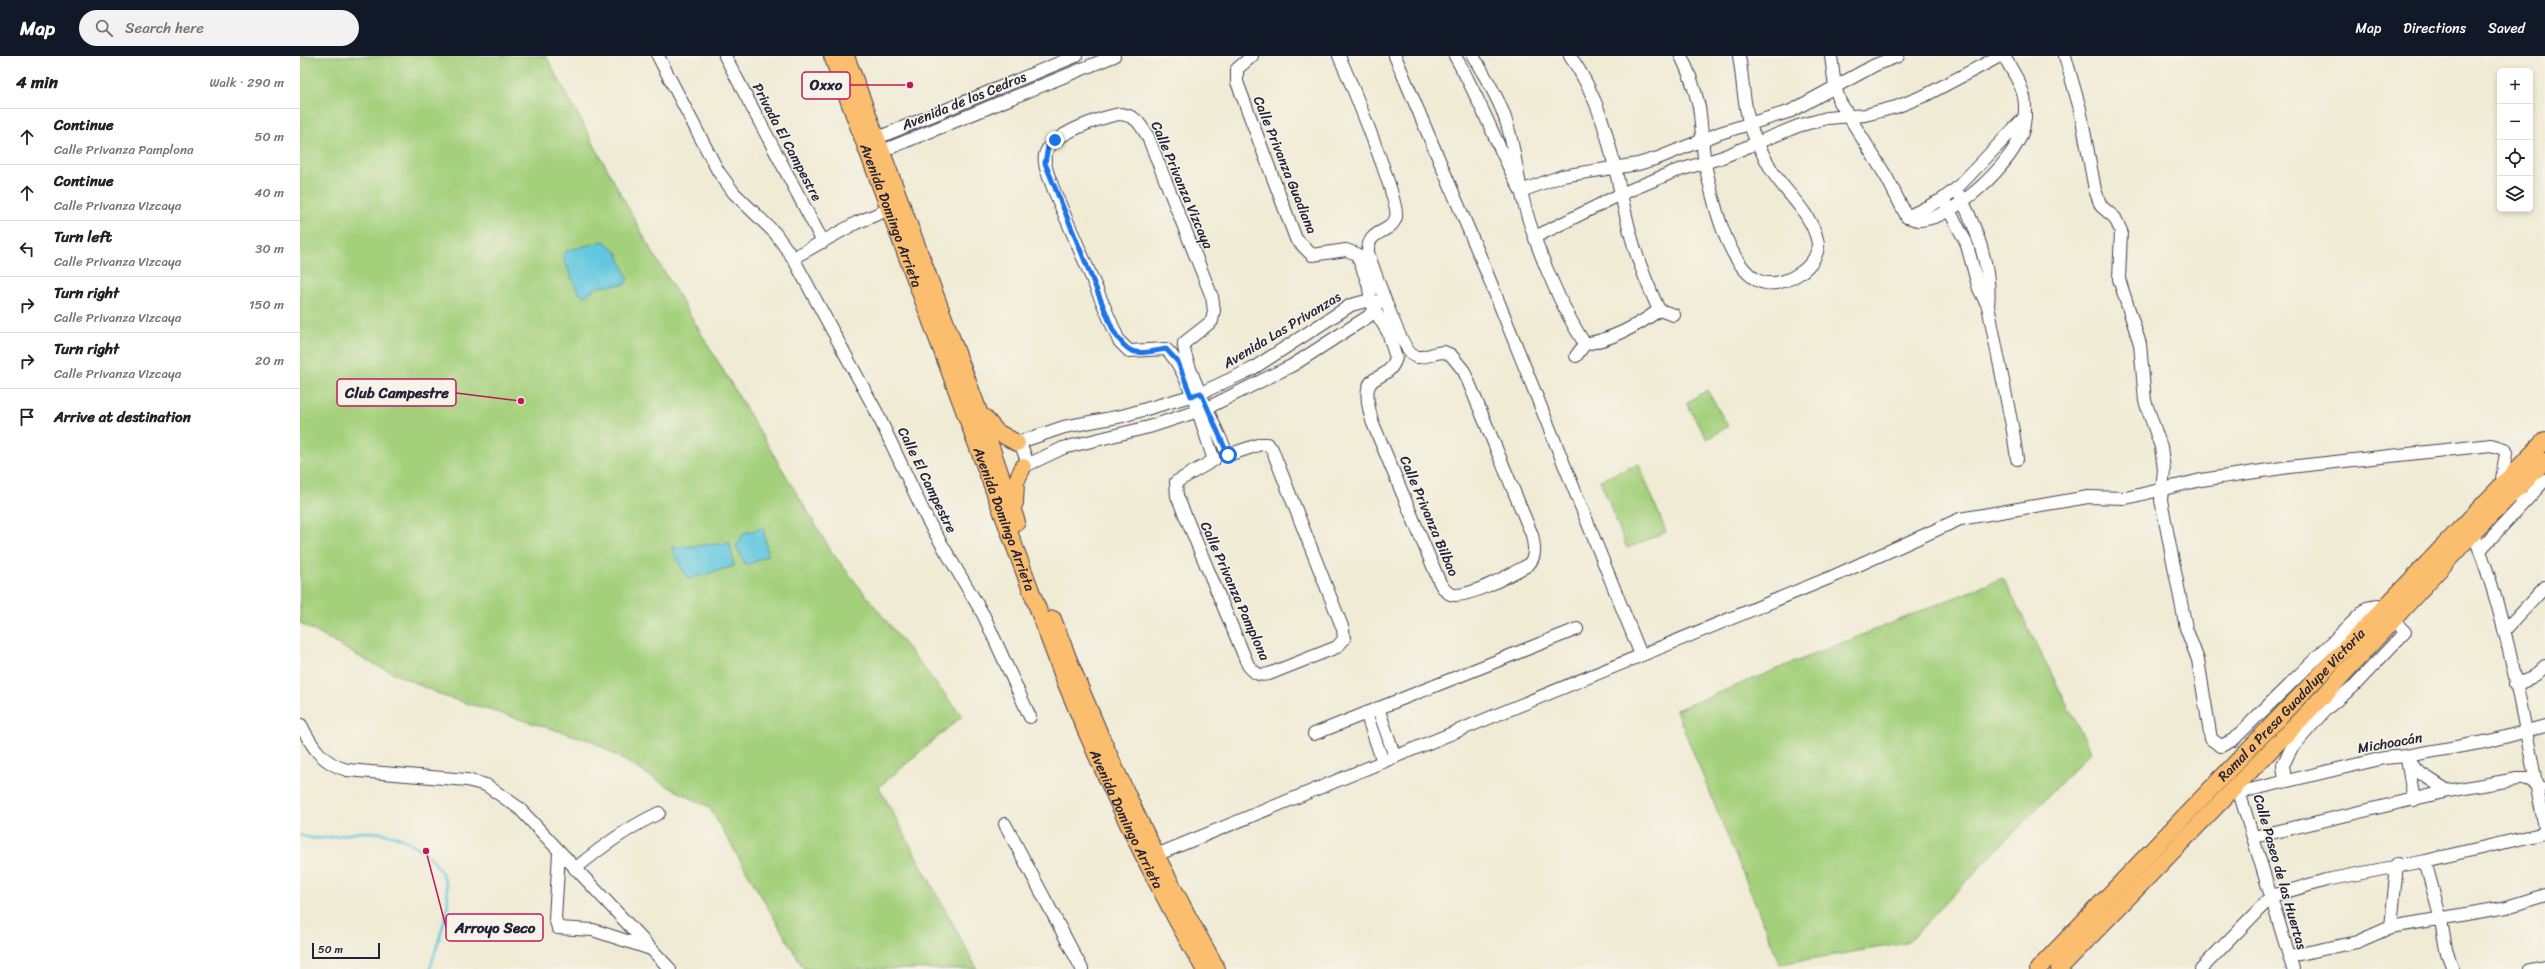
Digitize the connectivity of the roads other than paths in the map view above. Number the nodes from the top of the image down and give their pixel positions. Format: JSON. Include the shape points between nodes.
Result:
{"nodes":[{"id":1,"x":658,"y":56,"type":"edge"},
{"id":2,"x":725,"y":56,"type":"edge"},
{"id":3,"x":832,"y":56,"type":"edge"},
{"id":4,"x":846,"y":56,"type":"edge"},
{"id":5,"x":1076,"y":56,"type":"edge"},
{"id":6,"x":1114,"y":56,"type":"edge"},
{"id":7,"x":1252,"y":56,"type":"edge"},
{"id":8,"x":1338,"y":56,"type":"edge"},
{"id":9,"x":1395,"y":56,"type":"edge"},
{"id":10,"x":1455,"y":56,"type":"edge"},
{"id":11,"x":1473,"y":56,"type":"edge"},
{"id":12,"x":1570,"y":56,"type":"edge"},
{"id":13,"x":1681,"y":56,"type":"edge"},
{"id":14,"x":1739,"y":56,"type":"edge"},
{"id":15,"x":1831,"y":56,"type":"edge"},
{"id":16,"x":1898,"y":56,"type":"edge"},
{"id":17,"x":2000,"y":56,"type":"edge"},
{"id":18,"x":2004,"y":56,"type":"edge"},
{"id":19,"x":2065,"y":56,"type":"edge"},
{"id":20,"x":1836,"y":87,"type":"junction"},
{"id":21,"x":1848,"y":116,"type":"junction"},
{"id":22,"x":2025,"y":117,"type":"junction"},
{"id":23,"x":1750,"y":123,"type":"junction"},
{"id":24,"x":1704,"y":140,"type":"junction"},
{"id":25,"x":1757,"y":143,"type":"junction"},
{"id":26,"x":873,"y":147,"type":"junction"},
{"id":27,"x":1705,"y":162,"type":"junction"},
{"id":28,"x":1614,"y":166,"type":"junction"},
{"id":29,"x":1957,"y":188,"type":"junction"},
{"id":30,"x":1521,"y":190,"type":"junction"},
{"id":31,"x":1621,"y":194,"type":"junction"},
{"id":32,"x":1943,"y":199,"type":"junction"},
{"id":33,"x":1964,"y":202,"type":"junction"},
{"id":34,"x":896,"y":206,"type":"junction"},
{"id":35,"x":1950,"y":210,"type":"junction"},
{"id":36,"x":1907,"y":217,"type":"junction"},
{"id":37,"x":1535,"y":237,"type":"junction"},
{"id":38,"x":823,"y":242,"type":"junction"},
{"id":39,"x":793,"y":258,"type":"junction"},
{"id":40,"x":1376,"y":275,"type":"junction"},
{"id":41,"x":1374,"y":304,"type":"junction"},
{"id":42,"x":1988,"y":306,"type":"junction"},
{"id":43,"x":1659,"y":310,"type":"junction"},
{"id":44,"x":1393,"y":316,"type":"junction"},
{"id":45,"x":1674,"y":316,"type":"dead end"},
{"id":46,"x":1585,"y":344,"type":"junction"},
{"id":47,"x":1576,"y":356,"type":"dead end"},
{"id":48,"x":1196,"y":394,"type":"junction"},
{"id":49,"x":977,"y":406,"type":"junction"},
{"id":50,"x":1202,"y":410,"type":"junction"},
{"id":51,"x":2545,"y":440,"type":"edge"},
{"id":52,"x":1019,"y":442,"type":"junction"},
{"id":53,"x":2017,"y":459,"type":"dead end"},
{"id":54,"x":2545,"y":461,"type":"edge"},
{"id":55,"x":1026,"y":466,"type":"junction"},
{"id":56,"x":992,"y":469,"type":"junction"},
{"id":57,"x":2545,"y":480,"type":"edge"},
{"id":58,"x":2162,"y":488,"type":"junction"},
{"id":59,"x":2514,"y":492,"type":"junction"},
{"id":60,"x":1019,"y":529,"type":"junction"},
{"id":61,"x":2473,"y":534,"type":"junction"},
{"id":62,"x":2480,"y":550,"type":"junction"},
{"id":63,"x":2545,"y":587,"type":"edge"},
{"id":64,"x":2389,"y":615,"type":"junction"},
{"id":65,"x":1577,"y":629,"type":"dead end"},
{"id":66,"x":2504,"y":631,"type":"junction"},
{"id":67,"x":1641,"y":655,"type":"junction"},
{"id":68,"x":2545,"y":666,"type":"edge"},
{"id":69,"x":1070,"y":677,"type":"junction"},
{"id":70,"x":2515,"y":685,"type":"junction"},
{"id":71,"x":1378,"y":708,"type":"junction"},
{"id":72,"x":1366,"y":713,"type":"junction"},
{"id":73,"x":1030,"y":718,"type":"dead end"},
{"id":74,"x":301,"y":725,"type":"dead end"},
{"id":75,"x":2545,"y":726,"type":"edge"},
{"id":76,"x":2525,"y":730,"type":"junction"},
{"id":77,"x":1314,"y":734,"type":"dead end"},
{"id":78,"x":2406,"y":756,"type":"junction"},
{"id":79,"x":1395,"y":757,"type":"junction"},
{"id":80,"x":1383,"y":762,"type":"junction"},
{"id":81,"x":2285,"y":781,"type":"junction"},
{"id":82,"x":2541,"y":787,"type":"edge"},
{"id":83,"x":2239,"y":788,"type":"junction"},
{"id":84,"x":2448,"y":791,"type":"junction"},
{"id":85,"x":2414,"y":800,"type":"junction"},
{"id":86,"x":659,"y":813,"type":"dead end"},
{"id":87,"x":1005,"y":824,"type":"dead end"},
{"id":88,"x":2545,"y":827,"type":"edge"},
{"id":89,"x":2545,"y":833,"type":"edge"},
{"id":90,"x":2254,"y":837,"type":"junction"},
{"id":91,"x":559,"y":853,"type":"junction"},
{"id":92,"x":1150,"y":858,"type":"junction"},
{"id":93,"x":2425,"y":861,"type":"junction"},
{"id":94,"x":2397,"y":864,"type":"junction"},
{"id":95,"x":575,"y":869,"type":"junction"},
{"id":96,"x":2545,"y":895,"type":"edge"},
{"id":97,"x":2272,"y":896,"type":"junction"},
{"id":98,"x":2441,"y":920,"type":"junction"},
{"id":99,"x":2391,"y":927,"type":"junction"},
{"id":100,"x":1192,"y":937,"type":"junction"},
{"id":101,"x":649,"y":949,"type":"junction"},
{"id":102,"x":2290,"y":956,"type":"junction"},
{"id":103,"x":2545,"y":966,"type":"edge"},
{"id":104,"x":670,"y":969,"type":"edge"},
{"id":105,"x":1082,"y":969,"type":"edge"},
{"id":106,"x":1204,"y":969,"type":"edge"},
{"id":107,"x":1217,"y":969,"type":"edge"},
{"id":108,"x":2038,"y":969,"type":"edge"},
{"id":109,"x":2059,"y":969,"type":"edge"},
{"id":110,"x":2201,"y":969,"type":"edge"},
{"id":111,"x":2293,"y":969,"type":"edge"},
{"id":112,"x":2453,"y":969,"type":"edge"},
{"id":113,"x":2531,"y":969,"type":"edge"}],
"edges":[{"from":1,"to":39,"type":"street","name":"Calle El Campestre","via":[[718,171],[734,193],[775,233]]},
{"from":2,"to":38,"type":"street","name":"Privada El Campestre"},
{"from":3,"to":26,"type":"main road","name":"Avenida Domingo Arrieta"},
{"from":4,"to":26,"type":"main road","name":"Avenida Domingo Arrieta"},
{"from":5,"to":26,"type":"street","name":"Avenida de los Cedros"},
{"from":6,"to":26,"type":"street","name":"Avenida de los Cedros"},
{"from":7,"to":41,"type":"street","name":"Calle Privanza Guadiana","via":[[1237,69],[1237,82],[1296,239],[1312,255],[1346,250],[1357,254]]},
{"from":8,"to":40,"type":"street","via":[[1385,171],[1396,209],[1393,223],[1374,236],[1368,245],[1368,253]]},
{"from":9,"to":67,"type":"street","via":[[1482,260]]},
{"from":10,"to":30,"type":"street","via":[[1479,99],[1508,167]]},
{"from":11,"to":30,"type":"street","via":[[1494,92],[1507,123]]},
{"from":12,"to":28,"type":"street","via":[[1597,101]]},
{"from":13,"to":24,"type":"street","via":[[1699,106]]},
{"from":14,"to":23,"type":"street"},
{"from":15,"to":20,"type":"street"},
{"from":16,"to":20,"type":"street","via":[[1875,65]]},
{"from":17,"to":21,"type":"street","via":[[1926,95],[1896,107]]},
{"from":18,"to":22,"type":"street","via":[[2022,90]]},
{"from":19,"to":58,"type":"street","via":[[2080,109],[2095,190],[2101,206],[2115,218],[2121,231],[2119,279],[2140,344],[2145,401],[2161,447],[2164,470]]},
{"from":20,"to":21,"type":"street"},
{"from":20,"to":23,"type":"street","via":[[1791,111]]},
{"from":21,"to":25,"type":"street","via":[[1827,118],[1798,126]]},
{"from":21,"to":36,"type":"street","via":[[1887,178]]},
{"from":22,"to":29,"type":"street"},
{"from":22,"to":33,"type":"street","via":[[2022,133],[2002,166]]},
{"from":23,"to":24,"type":"street"},
{"from":23,"to":25,"type":"street"},
{"from":24,"to":27,"type":"street"},
{"from":24,"to":28,"type":"street","via":[[1638,164]]},
{"from":25,"to":27,"type":"street"},
{"from":25,"to":27,"type":"street","via":[[1818,240],[1815,254],[1804,271],[1778,284],[1762,284],[1743,269],[1719,219]]},
{"from":26,"to":34,"type":"main road","name":"Avenida Domingo Arrieta"},
{"from":27,"to":31,"type":"street","via":[[1673,172]]},
{"from":28,"to":30,"type":"street","via":[[1562,176]]},
{"from":28,"to":31,"type":"street"},
{"from":29,"to":32,"type":"street"},
{"from":29,"to":33,"type":"street"},
{"from":30,"to":37,"type":"street"},
{"from":31,"to":37,"type":"street"},
{"from":31,"to":43,"type":"street","via":[[1643,273]]},
{"from":32,"to":35,"type":"street"},
{"from":32,"to":36,"type":"street"},
{"from":33,"to":35,"type":"street"},
{"from":33,"to":42,"type":"street","via":[[1984,256],[1989,288]]},
{"from":34,"to":38,"type":"street","via":[[856,223]]},
{"from":34,"to":49,"type":"main road","name":"Avenida Domingo Arrieta"},
{"from":34,"to":56,"type":"main road","name":"Avenida Domingo Arrieta"},
{"from":35,"to":36,"type":"street","via":[[1919,221]]},
{"from":35,"to":42,"type":"street","via":[[1966,242],[1979,289]]},
{"from":37,"to":46,"type":"street","via":[[1570,318]]},
{"from":38,"to":39,"type":"street"},
{"from":39,"to":73,"type":"street","name":"Calle El Campestre","via":[[876,411],[928,521],[980,610]]},
{"from":40,"to":41,"type":"street","via":[[1380,291]]},
{"from":40,"to":44,"type":"street"},
{"from":41,"to":44,"type":"street"},
{"from":41,"to":44,"type":"street","name":"Calle Privanza Bilbao","via":[[1388,332],[1396,358],[1390,369],[1374,378],[1367,387],[1366,395],[1372,421],[1440,583],[1447,593],[1468,593],[1533,561],[1535,553],[1532,535],[1461,367],[1444,352],[1417,357],[1409,352],[1404,346]]},
{"from":41,"to":48,"type":"street","name":"Avenida Las Privanzas","via":[[1351,305],[1275,356],[1236,378]]},
{"from":41,"to":50,"type":"street","via":[[1293,365]]},
{"from":42,"to":53,"type":"street"},
{"from":43,"to":45,"type":"street"},
{"from":43,"to":46,"type":"street","via":[[1640,324],[1617,335]]},
{"from":46,"to":47,"type":"street"},
{"from":48,"to":48,"type":"street","name":"Calle Privanza Vizcaya","via":[[1183,348],[1189,338],[1212,321],[1212,297],[1140,123],[1130,114],[1105,117],[1055,140],[1048,147],[1045,163],[1059,202],[1119,341],[1129,351],[1166,349],[1178,362]]},
{"from":48,"to":50,"type":"street","name":"Calle Privanza Pamplona"},
{"from":48,"to":52,"type":"street","name":"Avenida Las Privanzas","via":[[1122,416],[1064,427]]},
{"from":49,"to":52,"type":"main road","via":[[996,432]]},
{"from":49,"to":56,"type":"main road","name":"Avenida Domingo Arrieta"},
{"from":50,"to":50,"type":"street","name":"Calle Privanza Pamplona","via":[[1214,460],[1180,478],[1175,488],[1248,665],[1254,673],[1269,674],[1337,647],[1344,639],[1343,629],[1272,449],[1267,444],[1261,444],[1228,455]]},
{"from":50,"to":55,"type":"street","via":[[1150,427],[1063,448]]},
{"from":51,"to":59,"type":"main road","name":"Ramal a Presa Guadalupe Victoria"},
{"from":52,"to":55,"type":"street"},
{"from":52,"to":56,"type":"main road"},
{"from":54,"to":59,"type":"main road","name":"Ramal a Presa Guadalupe Victoria"},
{"from":55,"to":56,"type":"main road"},
{"from":55,"to":60,"type":"main road","via":[[1014,491]]},
{"from":56,"to":60,"type":"main road","name":"Avenida Domingo Arrieta"},
{"from":56,"to":69,"type":"main road","name":"Avenida Domingo Arrieta"},
{"from":57,"to":59,"type":"street"},
{"from":58,"to":59,"type":"street","via":[[2294,467],[2491,445],[2504,449],[2506,454],[2502,479]]},
{"from":58,"to":64,"type":"street","via":[[2161,500],[2186,628],[2198,660],[2211,739],[2217,744],[2225,745],[2233,740],[2367,608],[2378,606]]},
{"from":58,"to":67,"type":"street","via":[[2126,498],[2088,497],[1960,519],[1909,540],[1854,568]]},
{"from":59,"to":61,"type":"main road","name":"Ramal a Presa Guadalupe Victoria"},
{"from":59,"to":62,"type":"street"},
{"from":59,"to":64,"type":"main road","name":"Ramal a Presa Guadalupe Victoria"},
{"from":60,"to":69,"type":"main road","name":"Avenida Domingo Arrieta"},
{"from":61,"to":62,"type":"street"},
{"from":61,"to":64,"type":"main road","name":"Ramal a Presa Guadalupe Victoria"},
{"from":62,"to":66,"type":"street","via":[[2494,588]]},
{"from":63,"to":66,"type":"street"},
{"from":64,"to":81,"type":"street","via":[[2404,632],[2354,686],[2326,709],[2291,748],[2283,765]]},
{"from":64,"to":83,"type":"main road","name":"Ramal a Presa Guadalupe Victoria"},
{"from":64,"to":108,"type":"main road","name":"Ramal a Presa Guadalupe Victoria"},
{"from":65,"to":71,"type":"street"},
{"from":66,"to":70,"type":"street"},
{"from":67,"to":79,"type":"street"},
{"from":68,"to":70,"type":"street","via":[[2532,678]]},
{"from":69,"to":92,"type":"main road","name":"Avenida Domingo Arrieta","via":[[1113,767]]},
{"from":70,"to":76,"type":"street"},
{"from":71,"to":72,"type":"street"},
{"from":71,"to":79,"type":"street"},
{"from":72,"to":77,"type":"street"},
{"from":72,"to":80,"type":"street"},
{"from":74,"to":91,"type":"street","via":[[312,746],[336,767],[467,780],[486,786],[519,808]]},
{"from":75,"to":76,"type":"street","name":"Michoacán"},
{"from":76,"to":78,"type":"street","name":"Michoacán","via":[[2490,741]]},
{"from":76,"to":82,"type":"street"},
{"from":78,"to":81,"type":"street","name":"Michoacán","via":[[2384,758]]},
{"from":78,"to":84,"type":"street","via":[[2417,771]]},
{"from":78,"to":85,"type":"street"},
{"from":79,"to":80,"type":"street"},
{"from":80,"to":92,"type":"street"},
{"from":81,"to":83,"type":"street","name":"Michoacán"},
{"from":82,"to":84,"type":"street","via":[[2527,779],[2517,779]]},
{"from":82,"to":88,"type":"street"},
{"from":83,"to":90,"type":"street","name":"Calle Paseo de las Huertas"},
{"from":83,"to":109,"type":"main road","name":"Ramal a Presa Guadalupe Victoria"},
{"from":84,"to":85,"type":"street"},
{"from":85,"to":90,"type":"street"},
{"from":86,"to":95,"type":"street","via":[[602,846]]},
{"from":87,"to":105,"type":"street"},
{"from":89,"to":93,"type":"street"},
{"from":90,"to":97,"type":"street","name":"Calle Paseo de las Huertas"},
{"from":91,"to":95,"type":"street"},
{"from":91,"to":101,"type":"street","via":[[555,918],[558,928],[593,930]]},
{"from":92,"to":100,"type":"main road","name":"Avenida Domingo Arrieta"},
{"from":93,"to":94,"type":"street"},
{"from":93,"to":98,"type":"street"},
{"from":94,"to":97,"type":"street","via":[[2326,880]]},
{"from":94,"to":99,"type":"street"},
{"from":95,"to":101,"type":"street"},
{"from":96,"to":98,"type":"street","via":[[2507,907]]},
{"from":97,"to":102,"type":"street","name":"Calle Paseo de las Huertas"},
{"from":97,"to":110,"type":"street"},
{"from":98,"to":99,"type":"street"},
{"from":98,"to":112,"type":"street","via":[[2446,950]]},
{"from":99,"to":102,"type":"street","via":[[2357,942]]},
{"from":100,"to":106,"type":"main road","name":"Avenida Domingo Arrieta"},
{"from":100,"to":107,"type":"main road","name":"Avenida Domingo Arrieta"},
{"from":101,"to":104,"type":"street"},
{"from":102,"to":111,"type":"street","name":"Calle Paseo de las Huertas"},
{"from":103,"to":113,"type":"street"}]}
